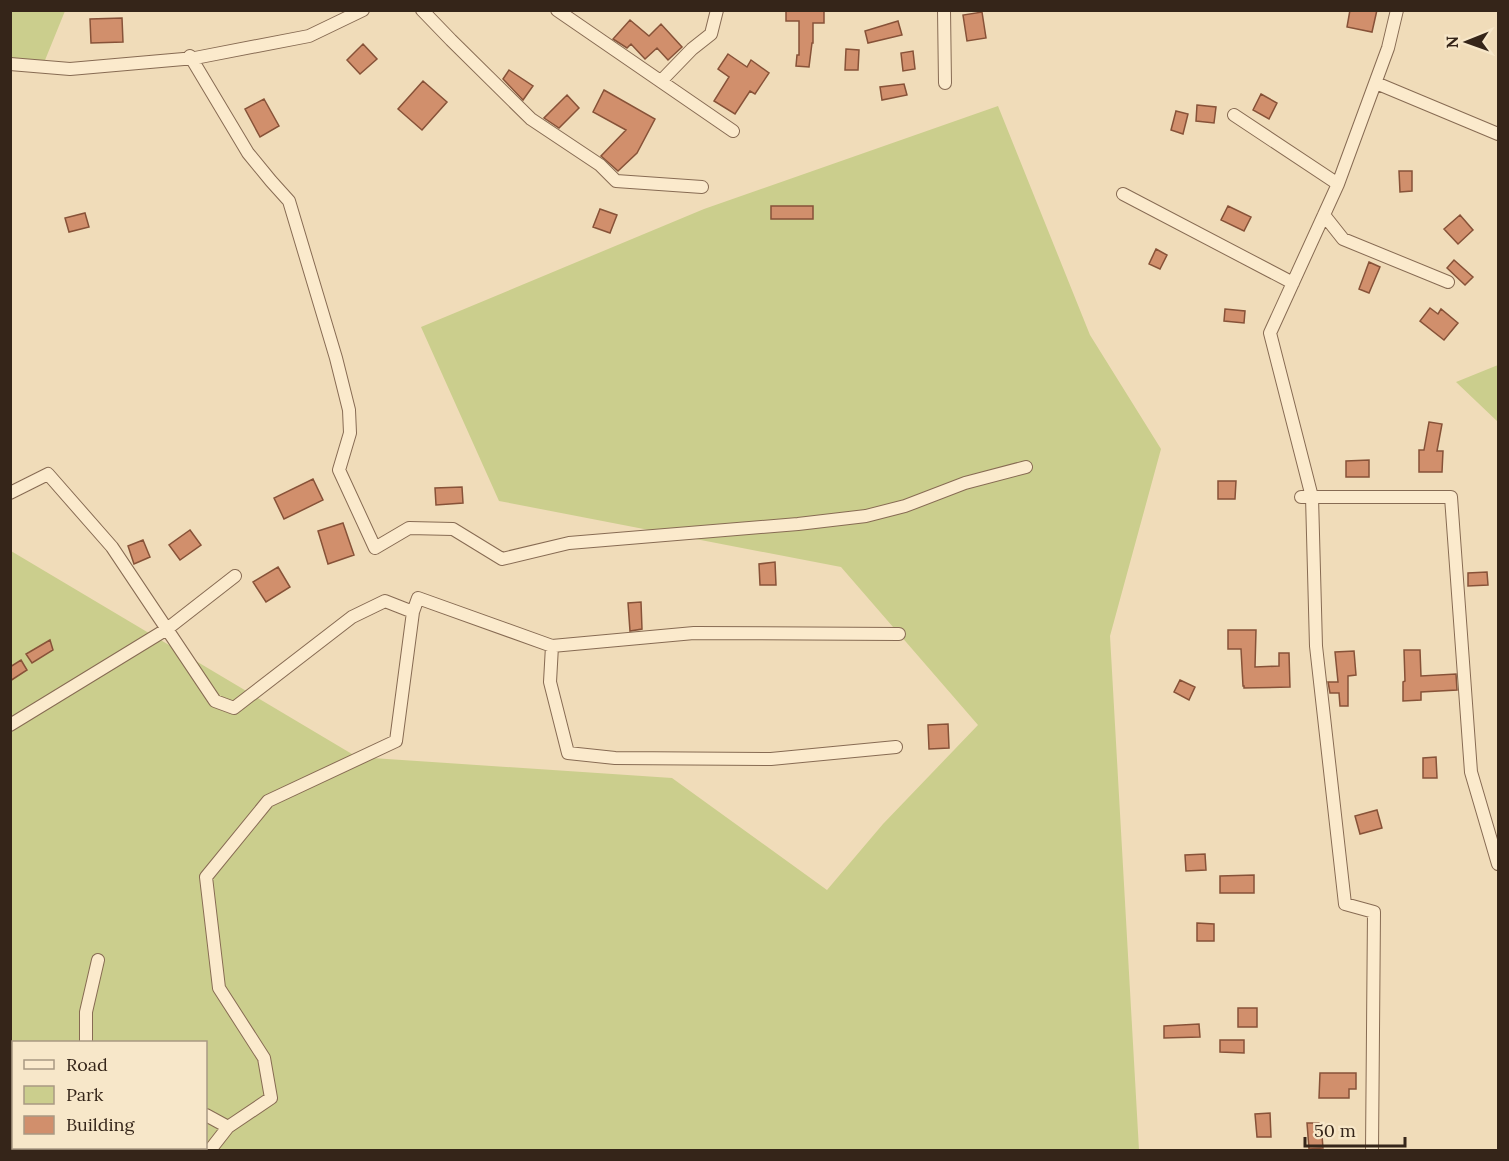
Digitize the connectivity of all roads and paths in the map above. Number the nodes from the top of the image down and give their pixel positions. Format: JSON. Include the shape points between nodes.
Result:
{"nodes":[{"id":1,"x":363,"y":10,"type":"edge"},
{"id":2,"x":422,"y":10,"type":"edge"},
{"id":3,"x":557,"y":10,"type":"edge"},
{"id":4,"x":717,"y":10,"type":"edge"},
{"id":5,"x":944,"y":10,"type":"edge"},
{"id":6,"x":1397,"y":10,"type":"edge"},
{"id":7,"x":191,"y":57,"type":"junction"},
{"id":8,"x":10,"y":64,"type":"edge"},
{"id":9,"x":661,"y":81,"type":"junction"},
{"id":10,"x":945,"y":83,"type":"dead end"},
{"id":11,"x":1376,"y":83,"type":"junction"},
{"id":12,"x":1234,"y":115,"type":"dead end"},
{"id":13,"x":733,"y":131,"type":"dead end"},
{"id":14,"x":1498,"y":134,"type":"edge"},
{"id":15,"x":1338,"y":184,"type":"junction"},
{"id":16,"x":702,"y":188,"type":"dead end"},
{"id":17,"x":1123,"y":194,"type":"dead end"},
{"id":18,"x":1324,"y":215,"type":"junction"},
{"id":19,"x":1448,"y":282,"type":"dead end"},
{"id":20,"x":1293,"y":283,"type":"junction"},
{"id":21,"x":1026,"y":467,"type":"dead end"},
{"id":22,"x":10,"y":493,"type":"edge"},
{"id":23,"x":1307,"y":497,"type":"junction"},
{"id":24,"x":235,"y":576,"type":"dead end"},
{"id":25,"x":413,"y":612,"type":"junction"},
{"id":26,"x":167,"y":629,"type":"junction"},
{"id":27,"x":899,"y":634,"type":"dead end"},
{"id":28,"x":552,"y":646,"type":"junction"},
{"id":29,"x":10,"y":725,"type":"edge"},
{"id":30,"x":896,"y":747,"type":"dead end"},
{"id":31,"x":1498,"y":864,"type":"edge"},
{"id":32,"x":98,"y":960,"type":"dead end"},
{"id":33,"x":86,"y":1041,"type":"edge"},
{"id":34,"x":207,"y":1116,"type":"edge"},
{"id":35,"x":228,"y":1127,"type":"junction"},
{"id":36,"x":210,"y":1150,"type":"edge"},
{"id":37,"x":1372,"y":1150,"type":"edge"}],
"edges":[{"from":1,"to":7,"type":"street","via":[[309,36]]},
{"from":2,"to":16,"type":"street","via":[[531,118],[600,165],[615,181]]},
{"from":3,"to":9,"type":"street"},
{"from":4,"to":9,"type":"street","via":[[711,34]]},
{"from":5,"to":10,"type":"street"},
{"from":6,"to":11,"type":"street"},
{"from":7,"to":8,"type":"street","via":[[69,69]]},
{"from":7,"to":21,"type":"street","via":[[248,153],[289,201],[349,410],[350,433],[339,470],[375,548],[409,528],[453,529],[502,559],[569,543],[866,516]]},
{"from":9,"to":13,"type":"street"},
{"from":11,"to":14,"type":"street"},
{"from":11,"to":15,"type":"street"},
{"from":12,"to":15,"type":"street"},
{"from":15,"to":18,"type":"street"},
{"from":17,"to":20,"type":"street"},
{"from":18,"to":19,"type":"street","via":[[1343,239]]},
{"from":18,"to":20,"type":"street"},
{"from":20,"to":23,"type":"street","via":[[1269,333]]},
{"from":22,"to":26,"type":"street","via":[[48,474],[112,547]]},
{"from":23,"to":31,"type":"street","via":[[1451,497],[1471,772]]},
{"from":23,"to":37,"type":"street","via":[[1316,646],[1345,904],[1374,912]]},
{"from":24,"to":26,"type":"street"},
{"from":25,"to":26,"type":"street","via":[[385,601],[352,617],[234,708],[215,700]]},
{"from":25,"to":28,"type":"street","via":[[418,598]]},
{"from":25,"to":35,"type":"street","via":[[396,741],[268,801],[206,877],[219,988],[264,1058],[271,1098]]},
{"from":26,"to":29,"type":"street"},
{"from":27,"to":28,"type":"street","via":[[694,633]]},
{"from":28,"to":30,"type":"street","via":[[550,682],[568,753],[615,758],[771,759]]},
{"from":32,"to":33,"type":"street","via":[[86,1012]]},
{"from":34,"to":35,"type":"street"},
{"from":35,"to":36,"type":"street"}]}
